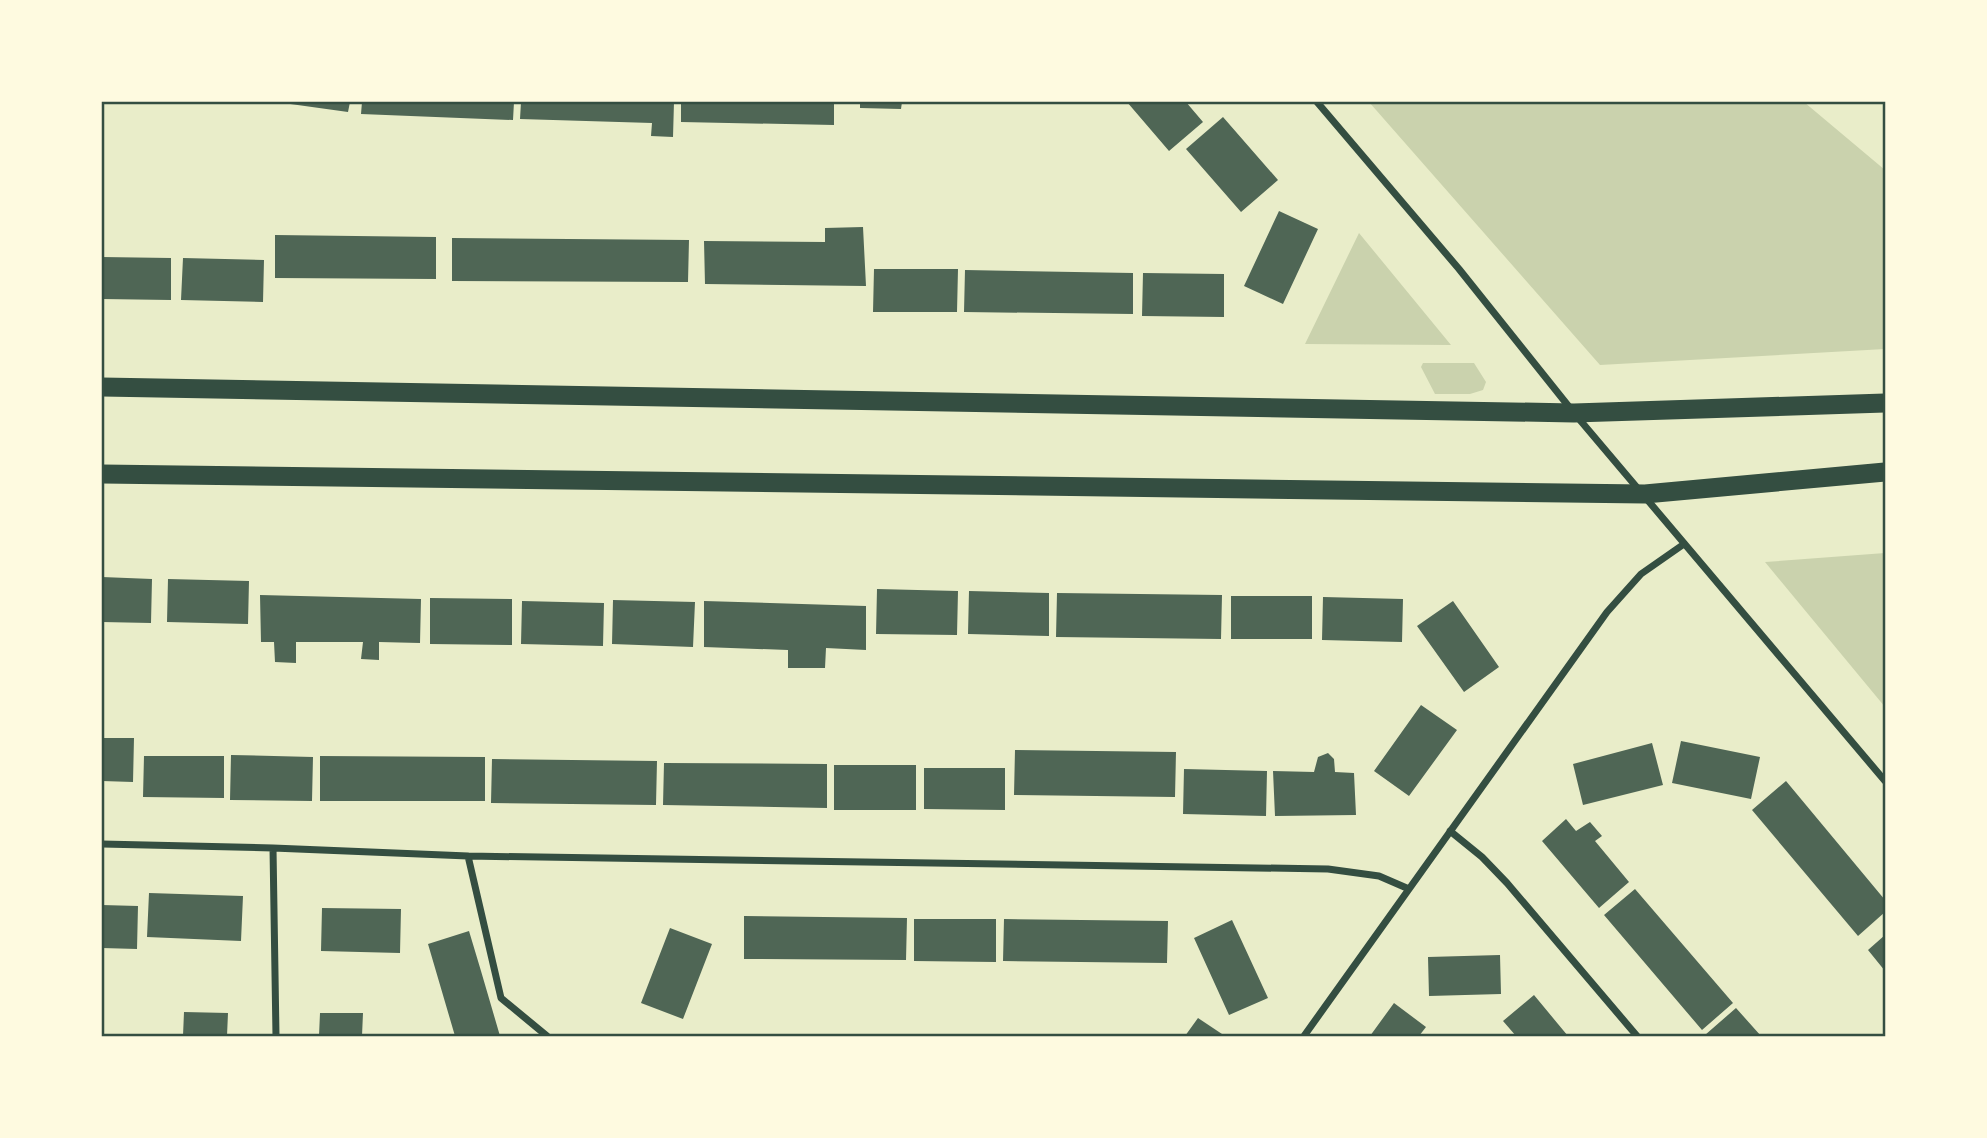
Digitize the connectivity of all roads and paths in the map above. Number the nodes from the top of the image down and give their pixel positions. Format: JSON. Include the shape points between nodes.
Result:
{"nodes":[{"id":1,"x":1317,"y":102,"type":"edge"},
{"id":2,"x":102,"y":387,"type":"edge"},
{"id":3,"x":1885,"y":403,"type":"edge"},
{"id":4,"x":1574,"y":413,"type":"junction"},
{"id":5,"x":1885,"y":472,"type":"edge"},
{"id":6,"x":102,"y":474,"type":"edge"},
{"id":7,"x":1645,"y":495,"type":"junction"},
{"id":8,"x":1684,"y":544,"type":"junction"},
{"id":9,"x":1885,"y":781,"type":"edge"},
{"id":10,"x":1450,"y":831,"type":"junction"},
{"id":11,"x":102,"y":844,"type":"edge"},
{"id":12,"x":273,"y":848,"type":"junction"},
{"id":13,"x":468,"y":856,"type":"junction"},
{"id":14,"x":1409,"y":889,"type":"junction"},
{"id":15,"x":276,"y":1037,"type":"edge"},
{"id":16,"x":547,"y":1037,"type":"edge"},
{"id":17,"x":1304,"y":1037,"type":"edge"},
{"id":18,"x":1637,"y":1037,"type":"edge"}],
"edges":[{"from":1,"to":4,"type":"street"},
{"from":2,"to":4,"type":"highway"},
{"from":3,"to":4,"type":"highway"},
{"from":4,"to":7,"type":"street"},
{"from":5,"to":7,"type":"highway"},
{"from":6,"to":7,"type":"highway"},
{"from":7,"to":8,"type":"street"},
{"from":8,"to":9,"type":"street"},
{"from":8,"to":10,"type":"street","via":[[1622,593]]},
{"from":10,"to":14,"type":"street"},
{"from":10,"to":18,"type":"street","via":[[1507,883]]},
{"from":11,"to":12,"type":"street"},
{"from":12,"to":13,"type":"street"},
{"from":12,"to":15,"type":"street"},
{"from":13,"to":14,"type":"street","via":[[1328,869],[1379,876]]},
{"from":13,"to":16,"type":"street","via":[[501,998]]},
{"from":14,"to":17,"type":"street"}]}
